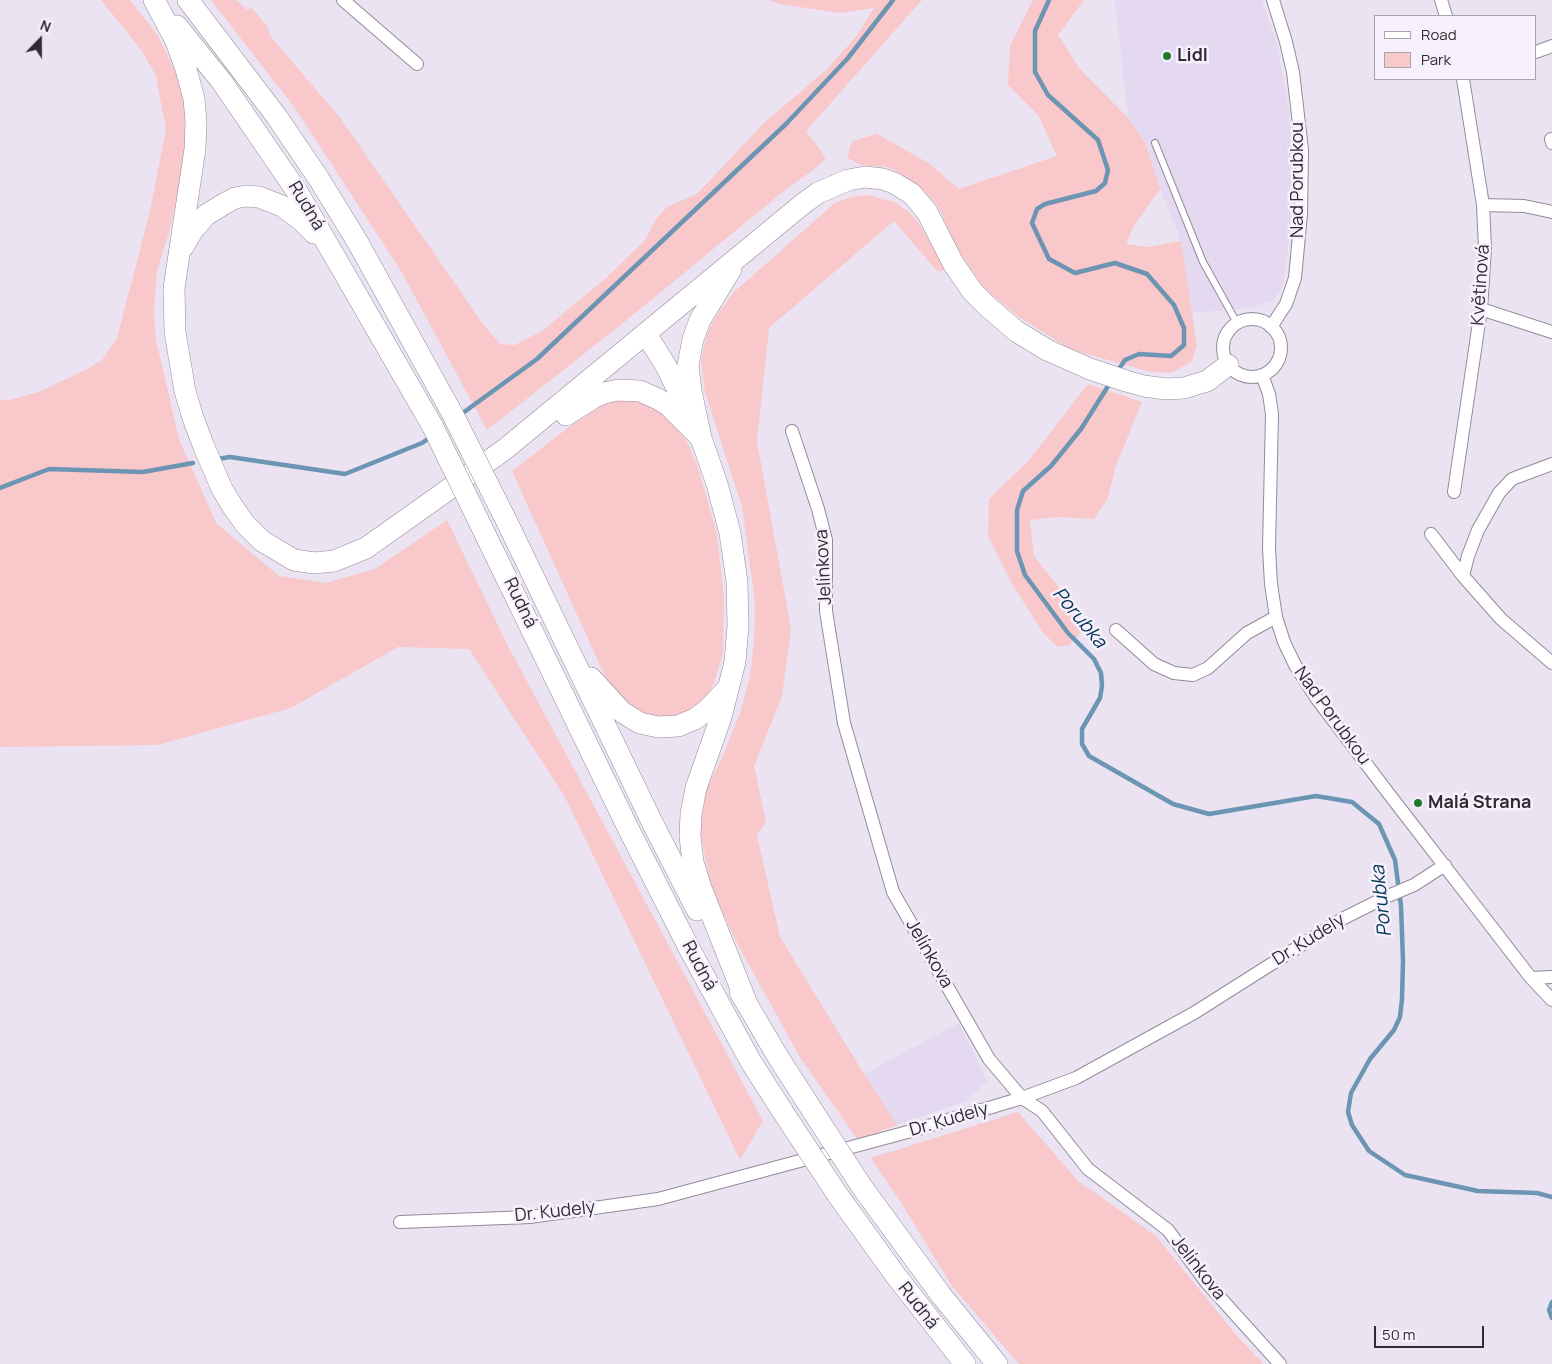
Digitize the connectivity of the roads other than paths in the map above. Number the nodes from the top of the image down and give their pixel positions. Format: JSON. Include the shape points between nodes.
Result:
{"nodes":[{"id":1,"x":155,"y":0,"type":"edge"},
{"id":2,"x":188,"y":0,"type":"edge"},
{"id":3,"x":343,"y":0,"type":"edge"},
{"id":4,"x":1273,"y":0,"type":"edge"},
{"id":5,"x":1441,"y":0,"type":"edge"},
{"id":6,"x":1446,"y":15,"type":"edge"},
{"id":7,"x":1552,"y":46,"type":"edge"},
{"id":8,"x":1537,"y":52,"type":"edge"},
{"id":9,"x":416,"y":64,"type":"dead end"},
{"id":10,"x":1463,"y":80,"type":"edge"},
{"id":11,"x":1154,"y":143,"type":"dead end"},
{"id":12,"x":1483,"y":205,"type":"junction"},
{"id":13,"x":1552,"y":212,"type":"edge"},
{"id":14,"x":179,"y":252,"type":"junction"},
{"id":15,"x":335,"y":255,"type":"junction"},
{"id":16,"x":736,"y":260,"type":"junction"},
{"id":17,"x":1481,"y":309,"type":"junction"},
{"id":18,"x":1237,"y":323,"type":"junction"},
{"id":19,"x":1271,"y":327,"type":"junction"},
{"id":20,"x":1552,"y":332,"type":"edge"},
{"id":21,"x":646,"y":334,"type":"junction"},
{"id":22,"x":1228,"y":365,"type":"junction"},
{"id":23,"x":1262,"y":375,"type":"junction"},
{"id":24,"x":792,"y":431,"type":"dead end"},
{"id":25,"x":701,"y":438,"type":"junction"},
{"id":26,"x":504,"y":450,"type":"junction"},
{"id":27,"x":1552,"y":464,"type":"edge"},
{"id":28,"x":1454,"y":492,"type":"dead end"},
{"id":29,"x":1431,"y":534,"type":"dead end"},
{"id":30,"x":1463,"y":576,"type":"junction"},
{"id":31,"x":1276,"y":617,"type":"junction"},
{"id":32,"x":1116,"y":630,"type":"dead end"},
{"id":33,"x":573,"y":658,"type":"junction"},
{"id":34,"x":1552,"y":663,"type":"edge"},
{"id":35,"x":728,"y":688,"type":"junction"},
{"id":36,"x":1445,"y":865,"type":"junction"},
{"id":37,"x":1552,"y":977,"type":"edge"},
{"id":38,"x":1532,"y":978,"type":"junction"},
{"id":39,"x":1552,"y":1000,"type":"edge"},
{"id":40,"x":747,"y":1004,"type":"junction"},
{"id":41,"x":1022,"y":1098,"type":"junction"},
{"id":42,"x":400,"y":1222,"type":"dead end"},
{"id":43,"x":965,"y":1364,"type":"edge"},
{"id":44,"x":997,"y":1364,"type":"edge"},
{"id":45,"x":1280,"y":1364,"type":"edge"}],
"edges":[{"from":1,"to":14,"type":"highway","via":[[178,46],[194,99],[195,148]]},
{"from":1,"to":15,"type":"highway","name":"Rudná","via":[[258,132]]},
{"from":2,"to":33,"type":"highway","name":"Rudná","bridge":true,"via":[[277,117],[357,242],[452,413]]},
{"from":3,"to":9,"type":"street"},
{"from":4,"to":19,"type":"street","name":"Nad Porubkou","via":[[1293,72],[1302,150],[1301,214],[1294,278],[1286,304]]},
{"from":5,"to":6,"type":"street"},
{"from":7,"to":8,"type":"street"},
{"from":10,"to":12,"type":"street","name":"Květinová"},
{"from":11,"to":18,"type":"lane","via":[[1203,262]]},
{"from":12,"to":13,"type":"street","via":[[1524,206]]},
{"from":12,"to":17,"type":"street","name":"Květinová","via":[[1485,248]]},
{"from":14,"to":15,"type":"highway","via":[[206,215],[235,198],[246,196],[270,200],[282,206],[301,220]]},
{"from":14,"to":26,"type":"highway","via":[[173,309],[183,382],[193,418],[226,495],[244,524],[270,547],[294,560],[314,563],[354,554]]},
{"from":15,"to":43,"type":"highway","name":"Rudná","bridge":true,"via":[[432,427],[684,940],[751,1062],[837,1194]]},
{"from":16,"to":21,"type":"highway"},
{"from":16,"to":22,"type":"highway","via":[[818,193],[848,180],[883,179],[904,188],[920,202],[962,278],[987,306],[1016,331],[1047,350],[1090,369],[1144,386],[1166,389],[1190,387]]},
{"from":16,"to":25,"type":"highway","via":[[702,316],[690,351],[689,383]]},
{"from":17,"to":20,"type":"street"},
{"from":17,"to":28,"type":"street","name":"Květinová"},
{"from":18,"to":19,"type":"street","via":[[1254,320]]},
{"from":18,"to":22,"type":"street","via":[[1223,342]]},
{"from":19,"to":23,"type":"street","via":[[1280,341],[1279,357],[1270,371]]},
{"from":21,"to":25,"type":"highway","via":[[666,366]]},
{"from":21,"to":26,"type":"highway"},
{"from":22,"to":23,"type":"street","via":[[1247,377]]},
{"from":23,"to":31,"type":"street","name":"Nad Porubkou","via":[[1272,414],[1269,548]]},
{"from":24,"to":41,"type":"street","name":"Jelínkova","via":[[826,540],[826,611],[844,723],[893,892],[989,1059]]},
{"from":25,"to":26,"type":"highway","via":[[658,398],[640,391],[618,390],[593,398],[540,432]]},
{"from":25,"to":35,"type":"highway","via":[[725,511],[736,576],[738,635]]},
{"from":27,"to":30,"type":"street","via":[[1512,479],[1499,493],[1478,530]]},
{"from":29,"to":30,"type":"street"},
{"from":30,"to":34,"type":"street","via":[[1501,619]]},
{"from":31,"to":32,"type":"street","via":[[1247,633],[1208,668],[1193,675],[1174,673],[1154,664]]},
{"from":31,"to":36,"type":"street","name":"Nad Porubkou","via":[[1295,665],[1317,699]]},
{"from":33,"to":35,"type":"highway","via":[[622,712],[652,726],[673,727],[694,719]]},
{"from":33,"to":40,"type":"highway","name":"Rudná","via":[[652,822]]},
{"from":35,"to":40,"type":"highway","via":[[696,788],[691,814],[691,842],[701,888]]},
{"from":36,"to":38,"type":"street","name":"Nad Porubkou"},
{"from":36,"to":41,"type":"street","name":"Dr. Kudely","via":[[1414,885],[1344,918],[1194,1013],[1093,1069]]},
{"from":37,"to":38,"type":"street"},
{"from":38,"to":39,"type":"street","name":"Nad Porubkou"},
{"from":40,"to":44,"type":"highway","name":"Rudná","bridge":true,"via":[[862,1187],[920,1268]]},
{"from":41,"to":42,"type":"street","name":"Dr. Kudely","via":[[658,1199],[530,1216]]},
{"from":41,"to":45,"type":"street","name":"Jelínkova","via":[[1042,1111],[1088,1169],[1168,1230],[1206,1282]]}]}
